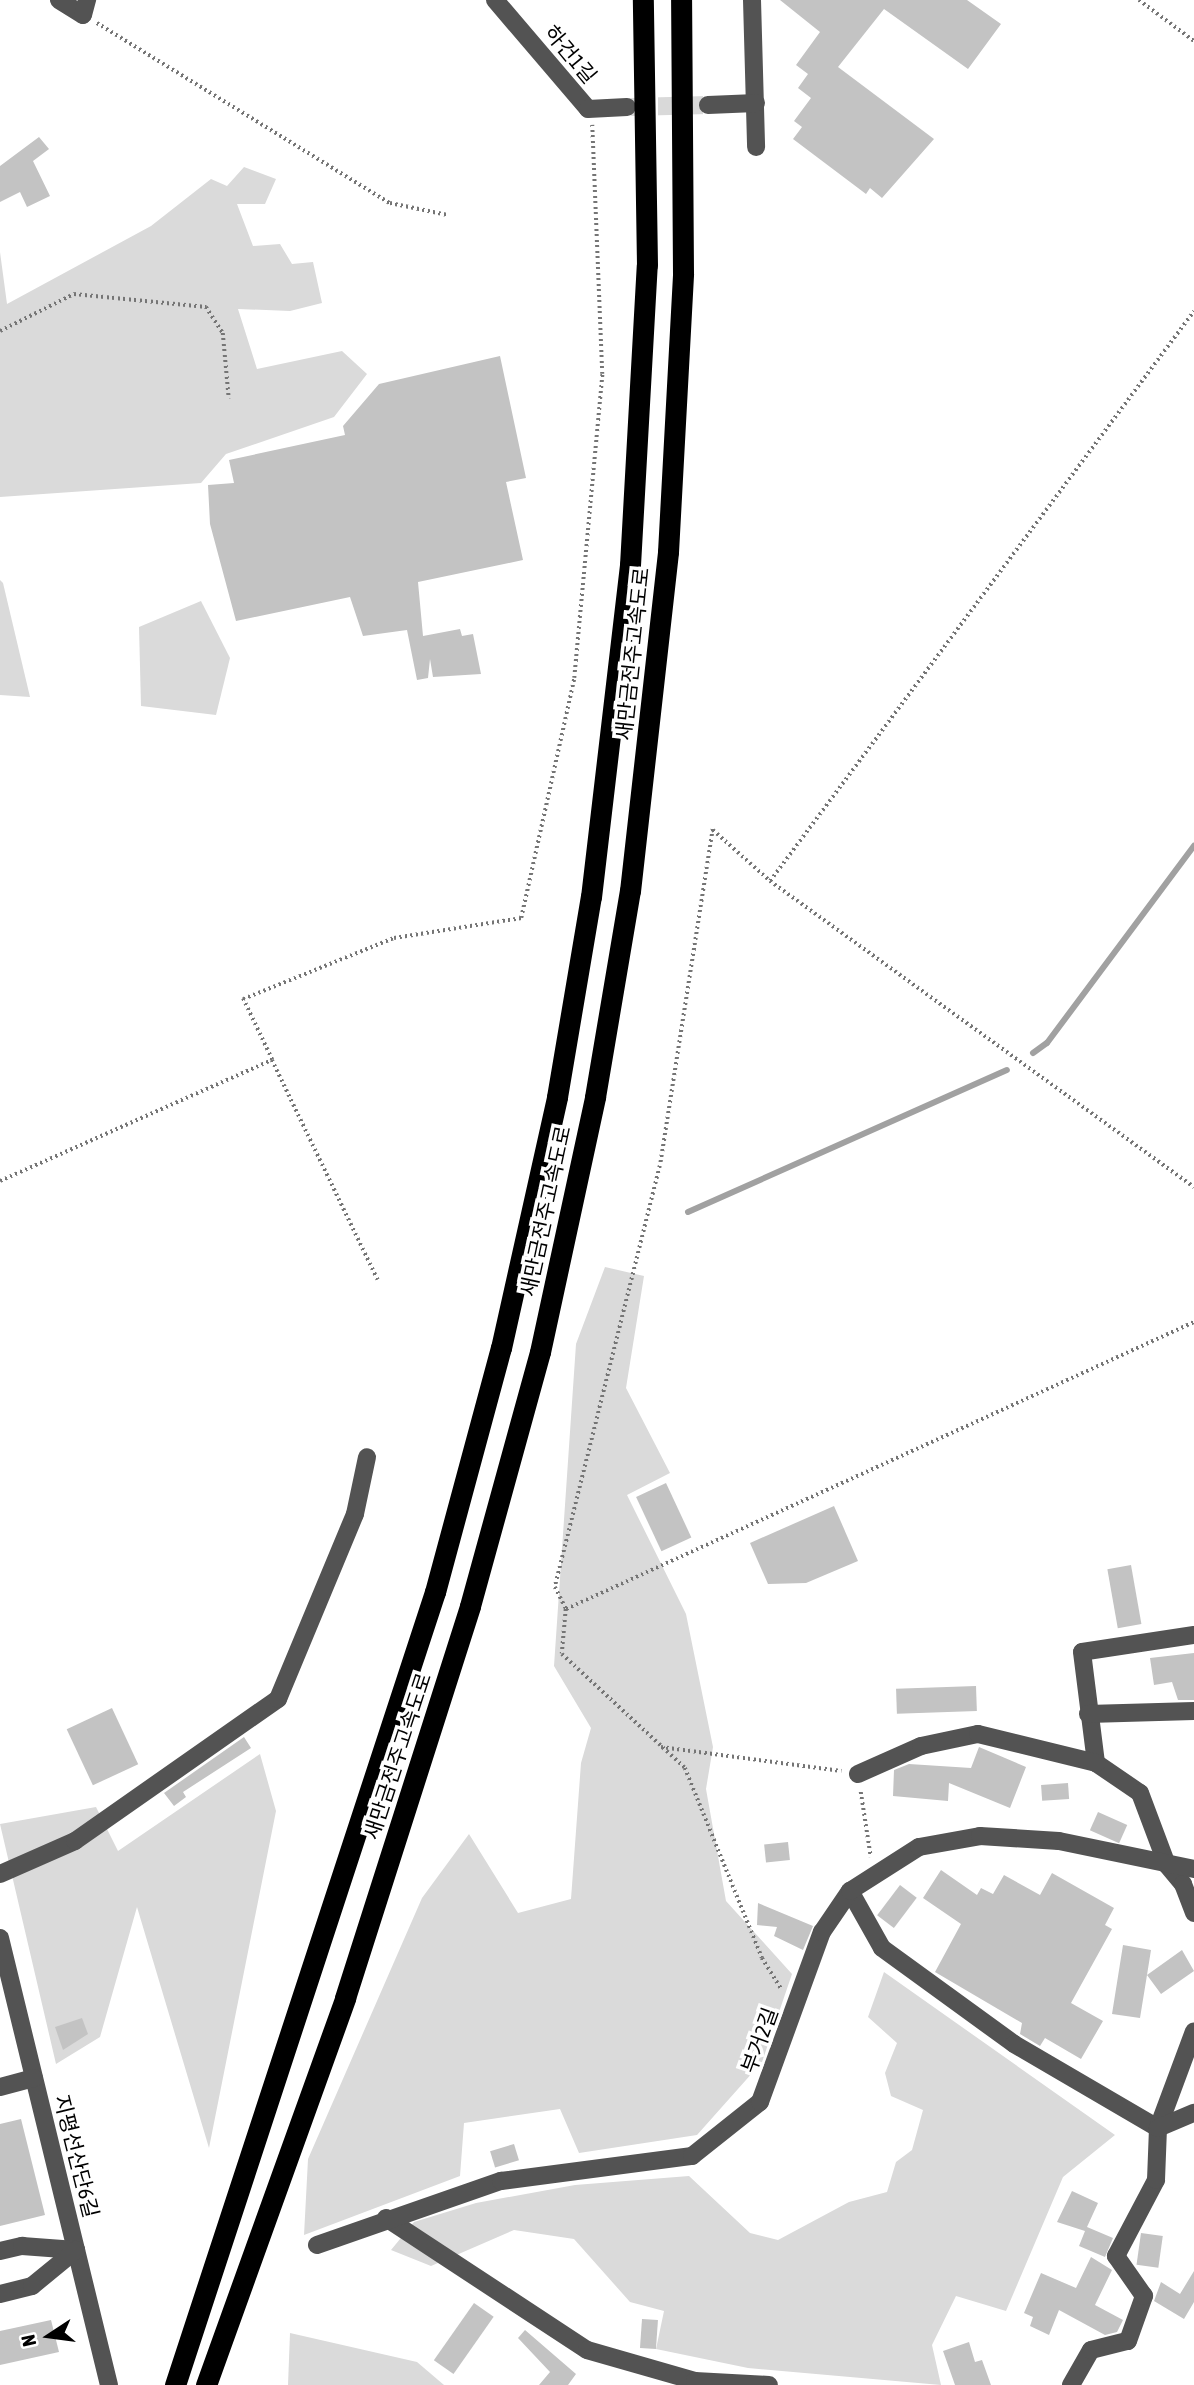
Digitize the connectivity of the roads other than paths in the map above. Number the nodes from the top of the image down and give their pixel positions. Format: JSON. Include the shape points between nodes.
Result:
{"nodes":[{"id":1,"x":59,"y":0,"type":"edge"},
{"id":2,"x":495,"y":0,"type":"edge"},
{"id":3,"x":643,"y":0,"type":"edge"},
{"id":4,"x":681,"y":0,"type":"edge"},
{"id":5,"x":752,"y":0,"type":"edge"},
{"id":6,"x":85,"y":8,"type":"edge"},
{"id":7,"x":756,"y":103,"type":"junction"},
{"id":8,"x":708,"y":105,"type":"tunnel mouth"},
{"id":9,"x":626,"y":107,"type":"tunnel mouth"},
{"id":10,"x":756,"y":147,"type":"dead end"},
{"id":11,"x":367,"y":1457,"type":"dead end"},
{"id":12,"x":1194,"y":1635,"type":"edge"},
{"id":13,"x":1194,"y":1711,"type":"edge"},
{"id":14,"x":1088,"y":1714,"type":"junction"},
{"id":15,"x":1096,"y":1763,"type":"junction"},
{"id":16,"x":858,"y":1774,"type":"road end"},
{"id":17,"x":1167,"y":1865,"type":"junction"},
{"id":18,"x":1194,"y":1869,"type":"edge"},
{"id":19,"x":0,"y":1874,"type":"edge"},
{"id":20,"x":850,"y":1891,"type":"junction"},
{"id":21,"x":1194,"y":1913,"type":"edge"},
{"id":22,"x":0,"y":1938,"type":"edge"},
{"id":23,"x":1194,"y":2031,"type":"edge"},
{"id":24,"x":34,"y":2078,"type":"junction"},
{"id":25,"x":0,"y":2087,"type":"edge"},
{"id":26,"x":1194,"y":2113,"type":"edge"},
{"id":27,"x":1158,"y":2128,"type":"junction"},
{"id":28,"x":386,"y":2218,"type":"junction"},
{"id":29,"x":317,"y":2245,"type":"dead end"},
{"id":30,"x":76,"y":2250,"type":"junction"},
{"id":31,"x":0,"y":2252,"type":"edge"},
{"id":32,"x":0,"y":2294,"type":"edge"},
{"id":33,"x":109,"y":2385,"type":"edge"},
{"id":34,"x":175,"y":2385,"type":"edge"},
{"id":35,"x":206,"y":2385,"type":"edge"},
{"id":36,"x":769,"y":2385,"type":"edge"},
{"id":37,"x":1071,"y":2385,"type":"edge"}],
"edges":[{"from":1,"to":6,"type":"street"},
{"from":2,"to":9,"type":"street","name":"하건1길","via":[[588,109]]},
{"from":3,"to":34,"type":"highway","name":"새만금전주고속도로","via":[[646,265],[630,565],[591,897],[557,1097],[501,1348],[435,1592]]},
{"from":4,"to":35,"type":"highway","name":"새만금전주고속도로","via":[[682,273],[668,552],[630,891],[595,1097],[540,1352],[470,1606],[345,1998]]},
{"from":5,"to":7,"type":"street"},
{"from":7,"to":8,"type":"street"},
{"from":7,"to":10,"type":"street"},
{"from":11,"to":19,"type":"street","via":[[355,1514],[278,1699],[75,1841]]},
{"from":12,"to":14,"type":"street","via":[[1082,1652]]},
{"from":13,"to":14,"type":"street"},
{"from":14,"to":15,"type":"street"},
{"from":15,"to":16,"type":"street","via":[[978,1734],[921,1746]]},
{"from":15,"to":17,"type":"street","via":[[1140,1793]]},
{"from":17,"to":18,"type":"street","name":"부거2길"},
{"from":17,"to":20,"type":"street","name":"부거2길","via":[[1059,1841],[980,1836],[919,1847]]},
{"from":17,"to":21,"type":"street","via":[[1183,1884]]},
{"from":20,"to":27,"type":"street","via":[[882,1948],[1014,2044]]},
{"from":20,"to":28,"type":"street","name":"부거2길","via":[[822,1932],[760,2102],[692,2156],[501,2181]]},
{"from":22,"to":24,"type":"street","name":"지평선산단6길"},
{"from":23,"to":27,"type":"street"},
{"from":24,"to":25,"type":"street"},
{"from":24,"to":30,"type":"street","name":"지평선산단6길"},
{"from":26,"to":27,"type":"street"},
{"from":27,"to":37,"type":"street","via":[[1156,2180],[1116,2256],[1144,2296],[1128,2341],[1091,2350]]},
{"from":28,"to":29,"type":"street","name":"부거2길"},
{"from":28,"to":36,"type":"street","via":[[587,2350],[695,2381]]},
{"from":30,"to":31,"type":"street","via":[[22,2246]]},
{"from":30,"to":32,"type":"street","via":[[32,2286]]},
{"from":30,"to":33,"type":"street","name":"지평선산단6길"}]}
